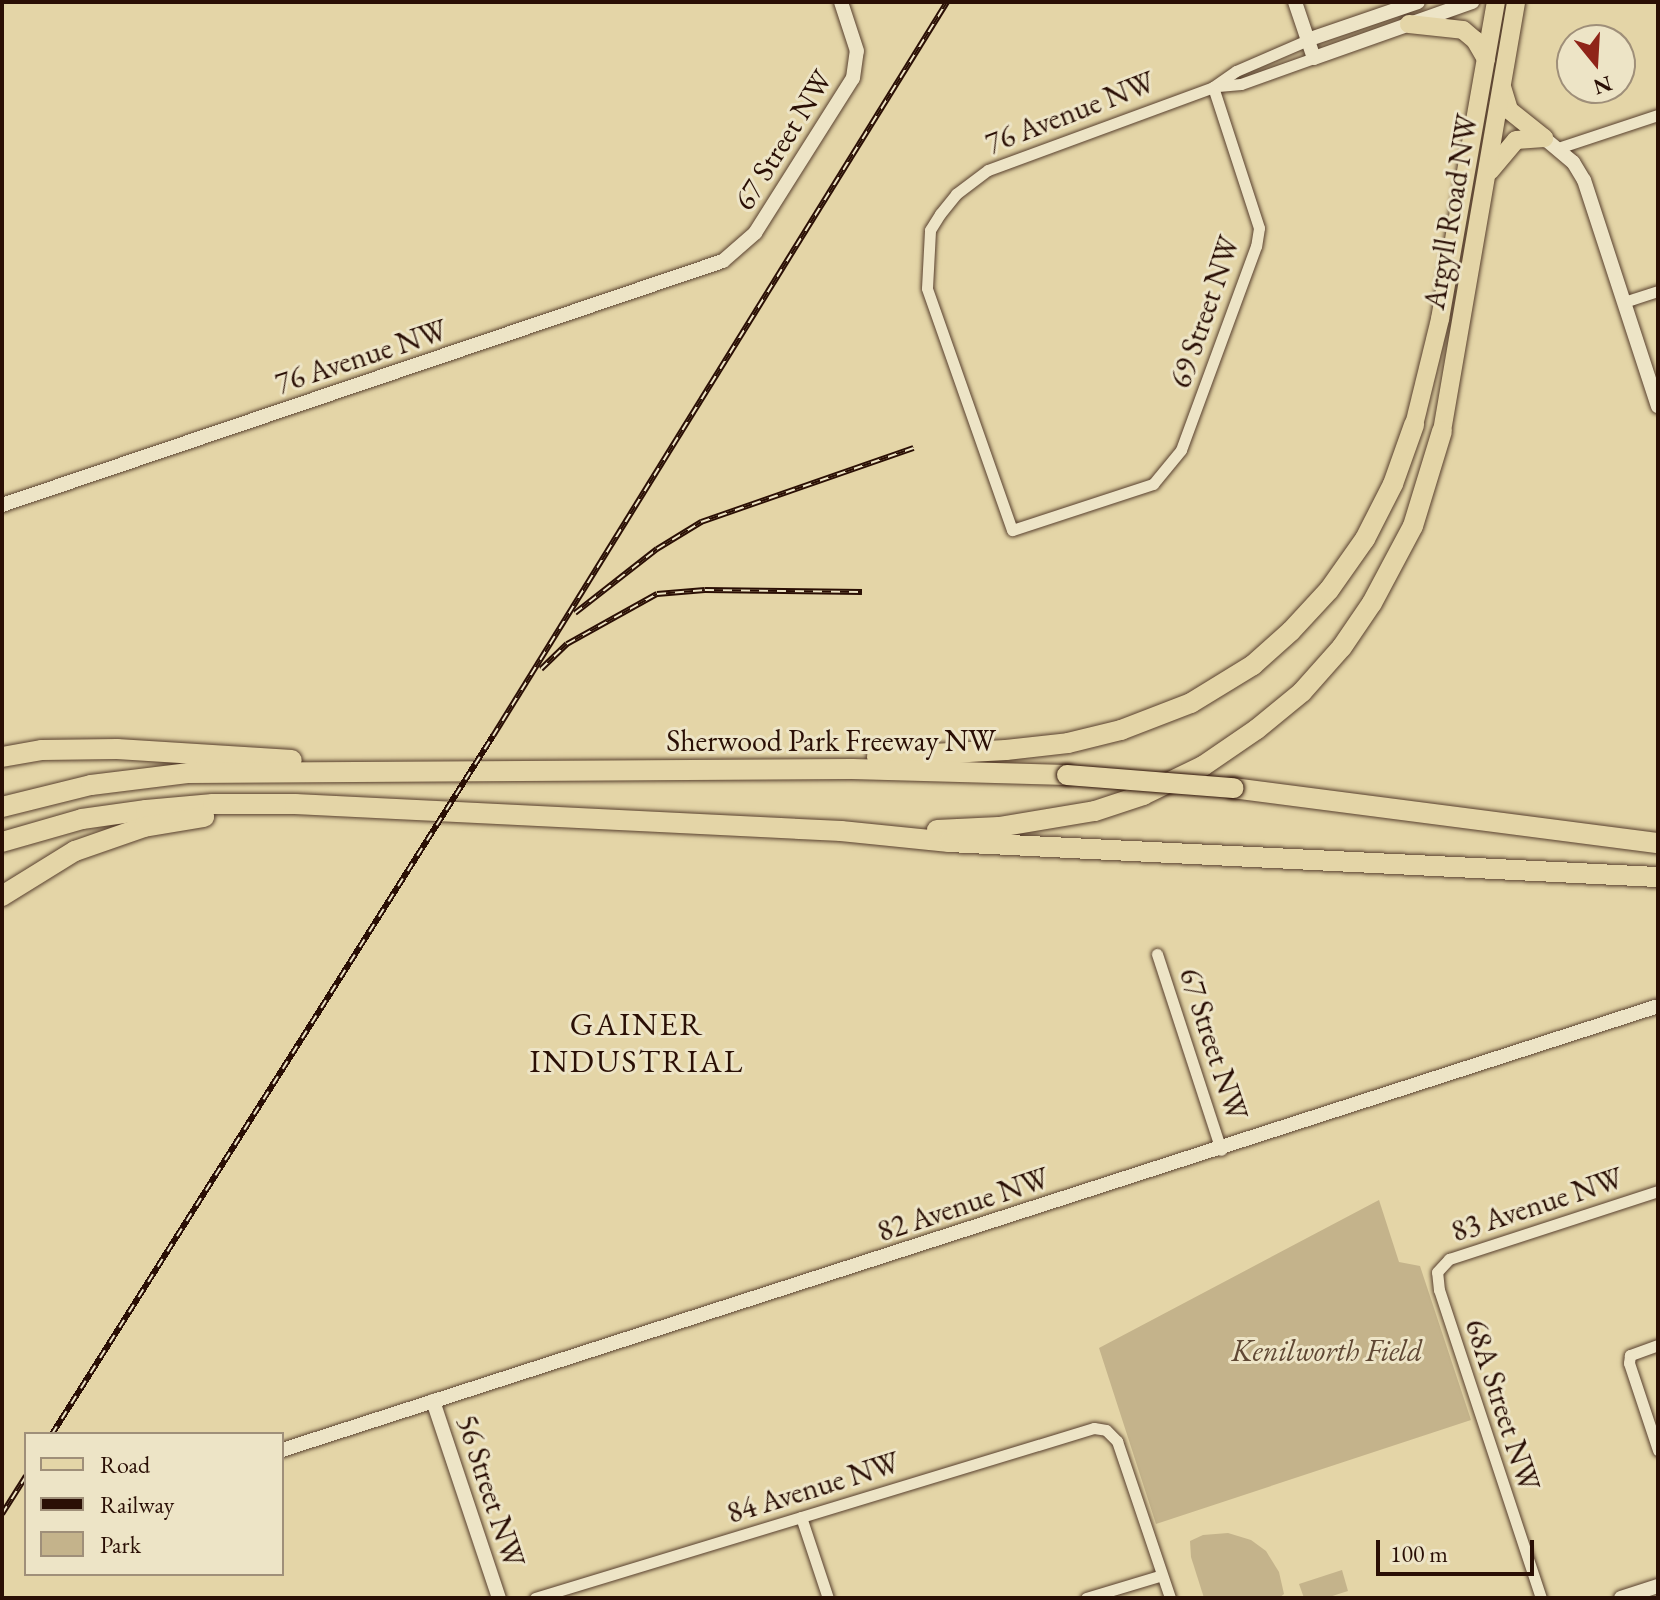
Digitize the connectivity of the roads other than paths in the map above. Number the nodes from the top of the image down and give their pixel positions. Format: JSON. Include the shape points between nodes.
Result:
{"nodes":[{"id":1,"x":841,"y":2,"type":"edge"},
{"id":2,"x":1295,"y":2,"type":"edge"},
{"id":3,"x":1418,"y":2,"type":"edge"},
{"id":4,"x":1472,"y":2,"type":"edge"},
{"id":5,"x":1496,"y":2,"type":"edge"},
{"id":6,"x":1516,"y":2,"type":"edge"},
{"id":7,"x":1409,"y":24,"type":"junction"},
{"id":8,"x":1310,"y":39,"type":"junction"},
{"id":9,"x":1314,"y":58,"type":"junction"},
{"id":10,"x":1486,"y":59,"type":"junction"},
{"id":11,"x":1501,"y":84,"type":"junction"},
{"id":12,"x":1213,"y":87,"type":"junction"},
{"id":13,"x":1658,"y":115,"type":"edge"},
{"id":14,"x":1551,"y":143,"type":"junction"},
{"id":15,"x":1486,"y":178,"type":"junction"},
{"id":16,"x":735,"y":253,"type":"joint"},
{"id":17,"x":1658,"y":291,"type":"edge"},
{"id":18,"x":1624,"y":302,"type":"junction"},
{"id":19,"x":1658,"y":406,"type":"edge"},
{"id":20,"x":1414,"y":425,"type":"joint"},
{"id":21,"x":1442,"y":431,"type":"joint"},
{"id":22,"x":2,"y":505,"type":"edge"},
{"id":23,"x":1012,"y":530,"type":"joint"},
{"id":24,"x":2,"y":757,"type":"edge"},
{"id":25,"x":597,"y":770,"type":"junction"},
{"id":26,"x":423,"y":771,"type":"junction"},
{"id":27,"x":2,"y":807,"type":"edge"},
{"id":28,"x":372,"y":807,"type":"junction"},
{"id":29,"x":841,"y":831,"type":"junction"},
{"id":30,"x":2,"y":842,"type":"edge"},
{"id":31,"x":1658,"y":843,"type":"edge"},
{"id":32,"x":1658,"y":877,"type":"edge"},
{"id":33,"x":2,"y":896,"type":"edge"},
{"id":34,"x":1157,"y":954,"type":"dead end"},
{"id":35,"x":1658,"y":1006,"type":"edge"},
{"id":36,"x":1221,"y":1150,"type":"junction"},
{"id":37,"x":1658,"y":1191,"type":"edge"},
{"id":38,"x":1437,"y":1272,"type":"joint"},
{"id":39,"x":1658,"y":1345,"type":"edge"},
{"id":40,"x":433,"y":1401,"type":"junction"},
{"id":41,"x":284,"y":1449,"type":"edge"},
{"id":42,"x":1658,"y":1450,"type":"edge"},
{"id":43,"x":801,"y":1517,"type":"junction"},
{"id":44,"x":1162,"y":1575,"type":"junction"},
{"id":45,"x":1658,"y":1586,"type":"edge"},
{"id":46,"x":499,"y":1598,"type":"edge"},
{"id":47,"x":535,"y":1598,"type":"edge"},
{"id":48,"x":828,"y":1598,"type":"edge"},
{"id":49,"x":1086,"y":1598,"type":"edge"},
{"id":50,"x":1170,"y":1598,"type":"edge"},
{"id":51,"x":1541,"y":1598,"type":"edge"},
{"id":52,"x":1621,"y":1598,"type":"edge"}],
"edges":[{"from":1,"to":16,"type":"street","name":"67 Street NW","via":[[857,51],[856,72],[755,233]]},
{"from":2,"to":8,"type":"street"},
{"from":3,"to":8,"type":"street","name":"76 Avenue NW"},
{"from":4,"to":7,"type":"street","name":"76 Avenue NW"},
{"from":5,"to":10,"type":"main road","name":"Argyll Road NW"},
{"from":6,"to":11,"type":"main road","name":"Argyll Road NW"},
{"from":7,"to":9,"type":"street","name":"76 Avenue NW"},
{"from":7,"to":10,"type":"main road","via":[[1463,30]]},
{"from":8,"to":9,"type":"street"},
{"from":8,"to":12,"type":"street","name":"76 Avenue NW","via":[[1236,71]]},
{"from":9,"to":12,"type":"street","name":"76 Avenue NW","via":[[1241,84]]},
{"from":10,"to":20,"type":"main road","name":"Argyll Road NW","via":[[1440,319]]},
{"from":11,"to":14,"type":"main road","via":[[1509,110]]},
{"from":11,"to":15,"type":"main road","name":"Argyll Road NW"},
{"from":12,"to":23,"type":"street","name":"69 Street NW","via":[[1259,228],[1175,460],[1153,484]]},
{"from":12,"to":23,"type":"street","name":"76 Avenue NW","via":[[988,170],[956,194],[930,230],[927,288]]},
{"from":13,"to":14,"type":"street"},
{"from":14,"to":15,"type":"main road","via":[[1516,140]]},
{"from":14,"to":18,"type":"street","via":[[1584,180]]},
{"from":15,"to":21,"type":"main road","name":"Argyll Road NW"},
{"from":16,"to":22,"type":"street","name":"76 Avenue NW","via":[[691,274]]},
{"from":17,"to":18,"type":"street"},
{"from":18,"to":19,"type":"street"},
{"from":20,"to":25,"type":"highway","via":[[1393,484],[1365,539],[1329,590],[1253,665],[1191,703],[1068,743],[1006,750],[614,760]]},
{"from":21,"to":29,"type":"highway","via":[[1408,536],[1342,647],[1302,692],[1203,766],[1143,795],[1047,820],[952,830]]},
{"from":24,"to":26,"type":"highway","via":[[42,750],[117,749]]},
{"from":25,"to":26,"type":"highway","name":"Sherwood Park Freeway NW"},
{"from":25,"to":31,"type":"highway","name":"Sherwood Park Freeway NW","bridge":true,"via":[[1067,775],[1233,788]]},
{"from":26,"to":27,"type":"highway","name":"Sherwood Park Freeway NW","via":[[189,773],[91,785]]},
{"from":28,"to":29,"type":"highway"},
{"from":28,"to":30,"type":"highway","via":[[213,804],[146,810],[82,819]]},
{"from":28,"to":33,"type":"highway","via":[[212,816],[144,827],[75,851]]},
{"from":29,"to":32,"type":"highway","via":[[949,842]]},
{"from":34,"to":36,"type":"street","name":"67 Street NW"},
{"from":35,"to":36,"type":"street","name":"82 Avenue NW"},
{"from":36,"to":40,"type":"street","name":"82 Avenue NW"},
{"from":37,"to":38,"type":"street","name":"83 Avenue NW","via":[[1449,1259]]},
{"from":38,"to":51,"type":"street","name":"68A Street NW"},
{"from":39,"to":42,"type":"street","via":[[1630,1355],[1629,1363]]},
{"from":40,"to":41,"type":"street","name":"82 Avenue NW"},
{"from":40,"to":46,"type":"street","name":"56 Street NW"},
{"from":43,"to":44,"type":"street","name":"84 Avenue NW","via":[[1094,1428],[1106,1430],[1117,1441]]},
{"from":43,"to":47,"type":"street","name":"84 Avenue NW"},
{"from":43,"to":48,"type":"street"},
{"from":44,"to":49,"type":"street"},
{"from":44,"to":50,"type":"street"},
{"from":45,"to":52,"type":"street"}]}
